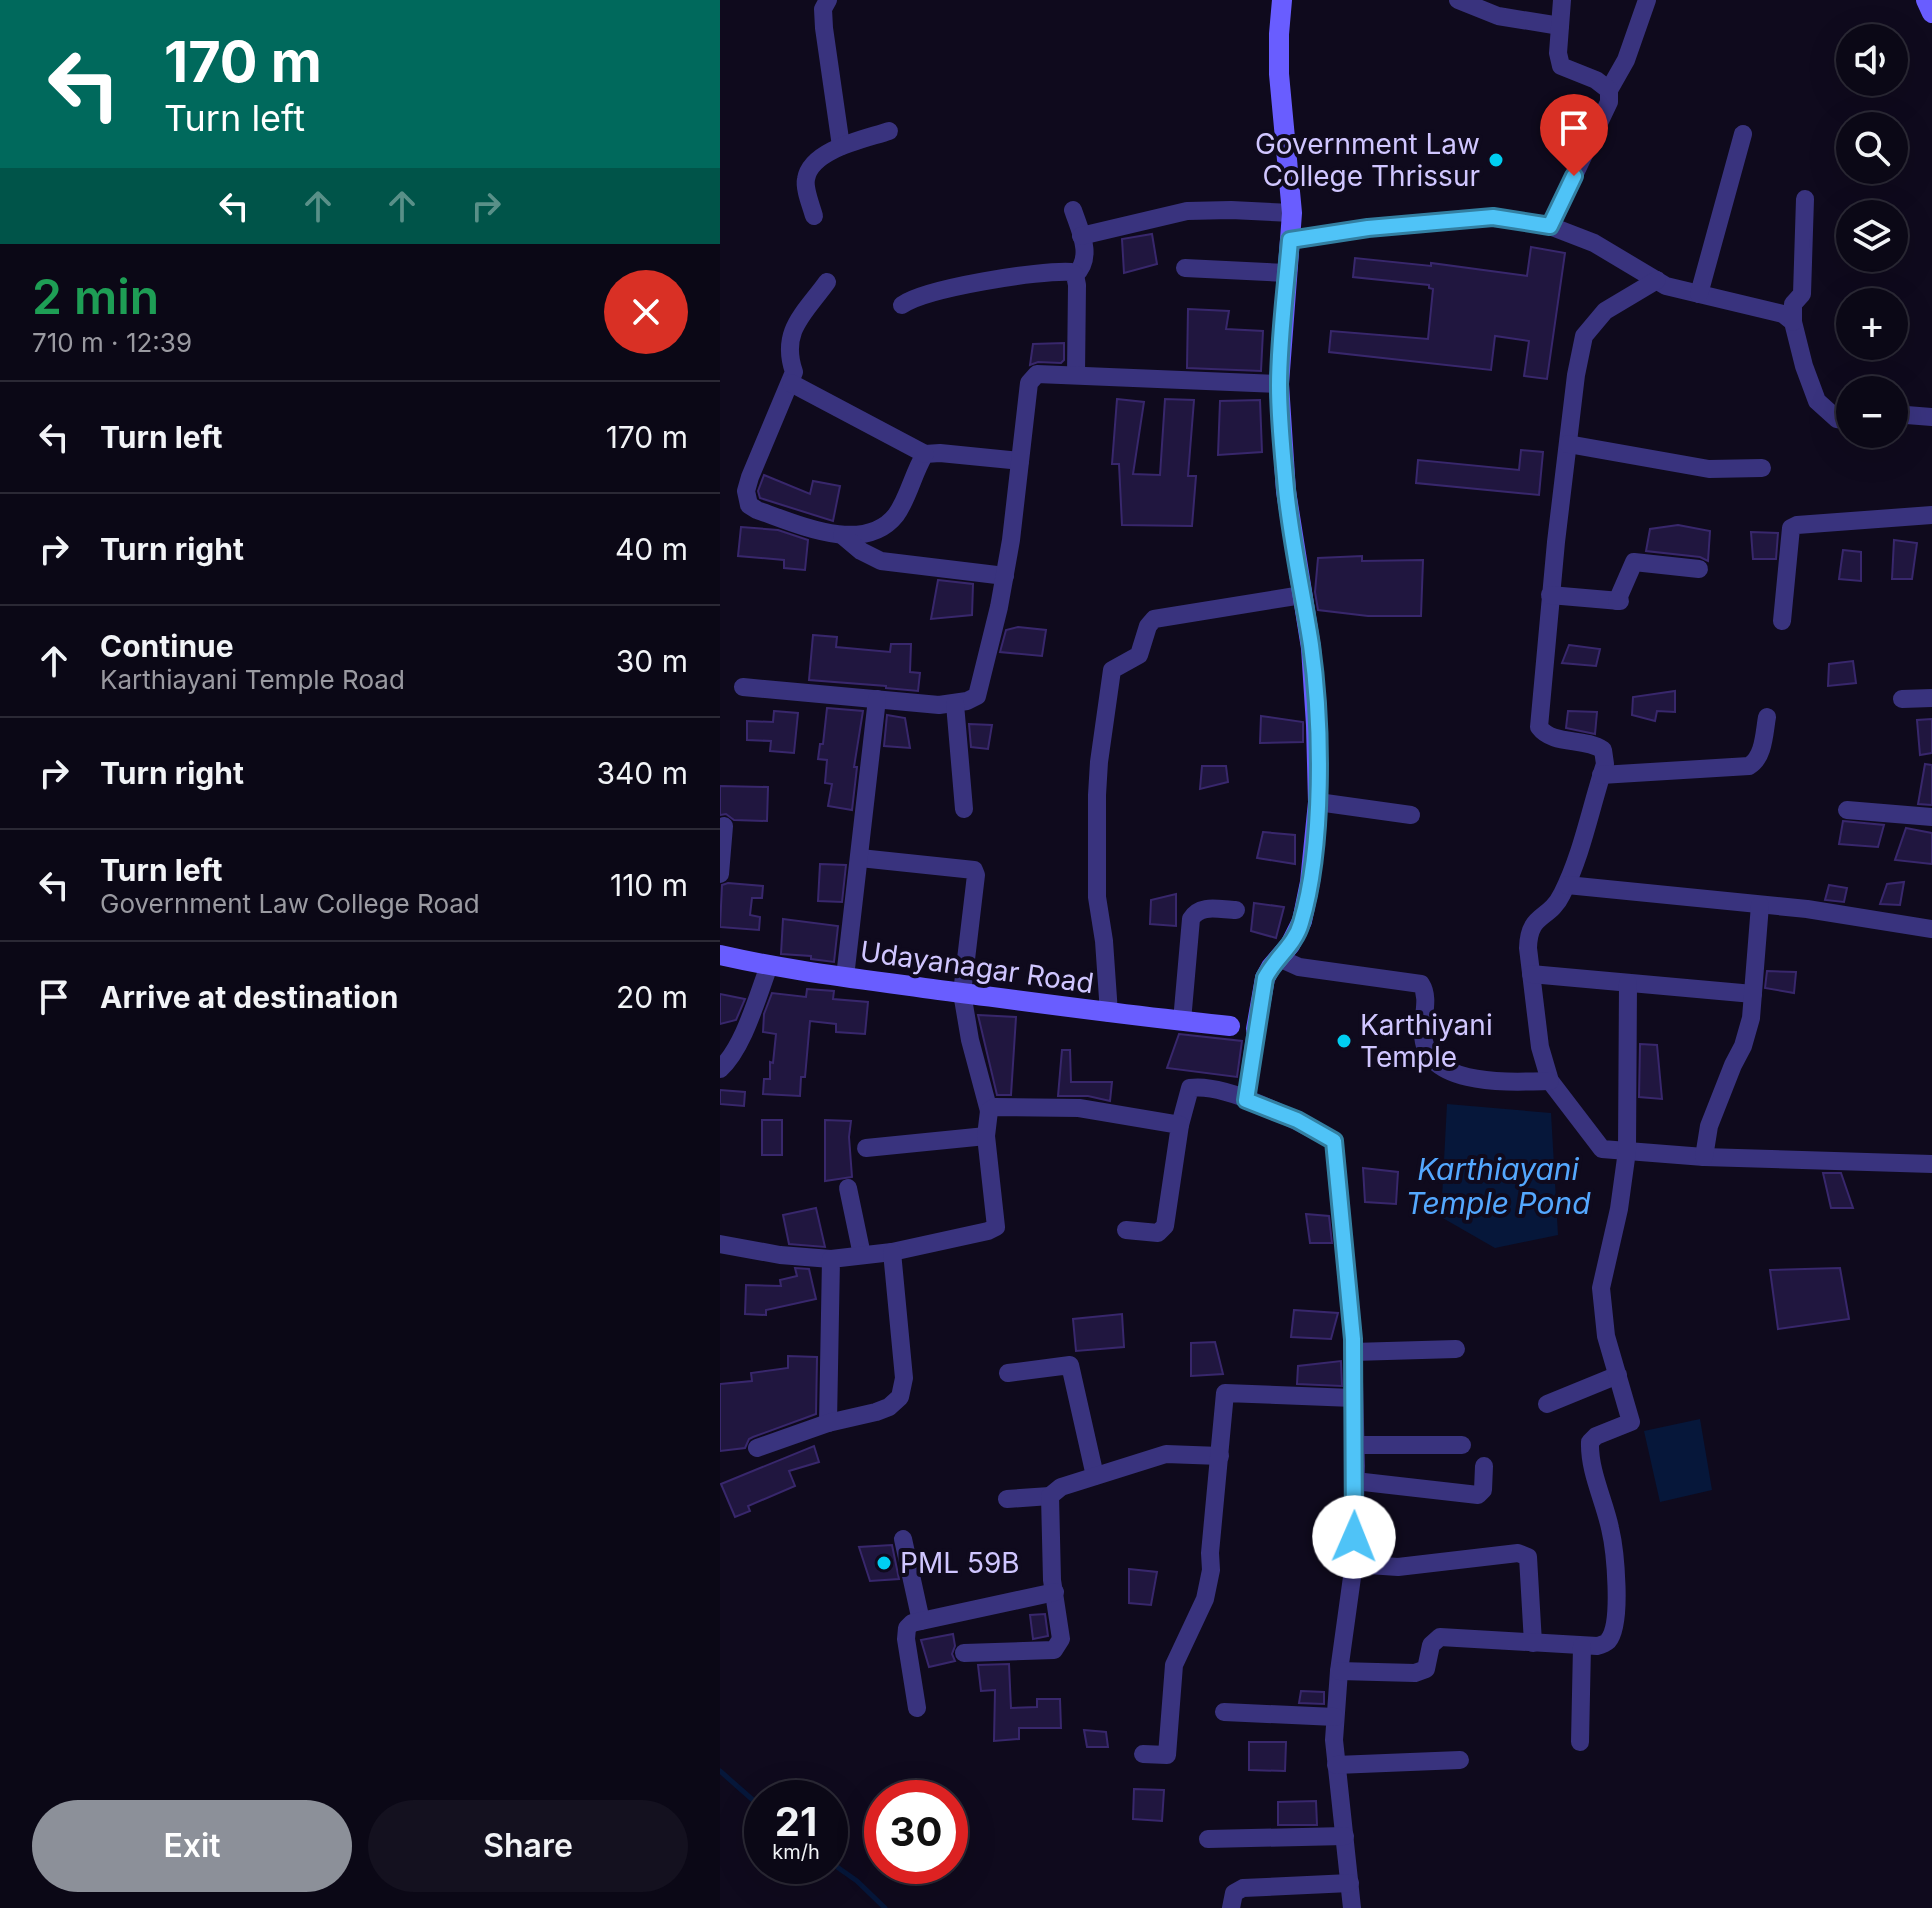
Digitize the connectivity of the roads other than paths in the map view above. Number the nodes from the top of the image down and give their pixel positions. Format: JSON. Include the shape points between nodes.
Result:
{"nodes":[{"id":1,"x":828,"y":0,"type":"edge"},
{"id":2,"x":1282,"y":0,"type":"edge"},
{"id":3,"x":1458,"y":0,"type":"edge"},
{"id":4,"x":1562,"y":0,"type":"edge"},
{"id":5,"x":1647,"y":0,"type":"edge"},
{"id":6,"x":1926,"y":0,"type":"edge"},
{"id":7,"x":1932,"y":13,"type":"edge"},
{"id":8,"x":1560,"y":26,"type":"junction"},
{"id":9,"x":1609,"y":90,"type":"junction"},
{"id":10,"x":889,"y":131,"type":"dead end"},
{"id":11,"x":1743,"y":134,"type":"dead end"},
{"id":12,"x":841,"y":146,"type":"junction"},
{"id":13,"x":1805,"y":199,"type":"dead end"},
{"id":14,"x":1073,"y":210,"type":"dead end"},
{"id":15,"x":1292,"y":213,"type":"junction"},
{"id":16,"x":814,"y":216,"type":"dead end"},
{"id":17,"x":1550,"y":226,"type":"junction"},
{"id":18,"x":1081,"y":236,"type":"junction"},
{"id":19,"x":1290,"y":240,"type":"junction"},
{"id":20,"x":1185,"y":268,"type":"dead end"},
{"id":21,"x":1287,"y":273,"type":"junction"},
{"id":22,"x":1075,"y":275,"type":"junction"},
{"id":23,"x":1657,"y":280,"type":"junction"},
{"id":24,"x":827,"y":282,"type":"dead end"},
{"id":25,"x":1699,"y":294,"type":"junction"},
{"id":26,"x":902,"y":305,"type":"dead end"},
{"id":27,"x":1793,"y":322,"type":"junction"},
{"id":28,"x":1076,"y":374,"type":"junction"},
{"id":29,"x":791,"y":383,"type":"junction"},
{"id":30,"x":1279,"y":384,"type":"junction"},
{"id":31,"x":1908,"y":415,"type":"edge"},
{"id":32,"x":1932,"y":417,"type":"edge"},
{"id":33,"x":1836,"y":418,"type":"edge"},
{"id":34,"x":1568,"y":444,"type":"junction"},
{"id":35,"x":925,"y":454,"type":"junction"},
{"id":36,"x":1020,"y":461,"type":"junction"},
{"id":37,"x":1762,"y":468,"type":"dead end"},
{"id":38,"x":1932,"y":515,"type":"edge"},
{"id":39,"x":842,"y":535,"type":"junction"},
{"id":40,"x":1699,"y":569,"type":"dead end"},
{"id":41,"x":1005,"y":576,"type":"junction"},
{"id":42,"x":1302,"y":595,"type":"junction"},
{"id":43,"x":1550,"y":595,"type":"junction"},
{"id":44,"x":1782,"y":621,"type":"dead end"},
{"id":45,"x":743,"y":687,"type":"dead end"},
{"id":46,"x":1932,"y":698,"type":"edge"},
{"id":47,"x":877,"y":699,"type":"junction"},
{"id":48,"x":1902,"y":699,"type":"dead end"},
{"id":49,"x":955,"y":704,"type":"junction"},
{"id":50,"x":1767,"y":717,"type":"dead end"},
{"id":51,"x":1601,"y":775,"type":"junction"},
{"id":52,"x":1318,"y":802,"type":"junction"},
{"id":53,"x":964,"y":809,"type":"dead end"},
{"id":54,"x":1847,"y":810,"type":"dead end"},
{"id":55,"x":1411,"y":815,"type":"dead end"},
{"id":56,"x":1932,"y":817,"type":"edge"},
{"id":57,"x":724,"y":826,"type":"dead end"},
{"id":58,"x":860,"y":858,"type":"junction"},
{"id":59,"x":720,"y":874,"type":"edge"},
{"id":60,"x":1567,"y":885,"type":"junction"},
{"id":61,"x":1760,"y":905,"type":"junction"},
{"id":62,"x":1236,"y":910,"type":"dead end"},
{"id":63,"x":1932,"y":929,"type":"edge"},
{"id":64,"x":720,"y":955,"type":"edge"},
{"id":65,"x":1279,"y":958,"type":"junction"},
{"id":66,"x":769,"y":966,"type":"junction"},
{"id":67,"x":1531,"y":974,"type":"junction"},
{"id":68,"x":845,"y":977,"type":"junction"},
{"id":69,"x":1628,"y":983,"type":"junction"},
{"id":70,"x":962,"y":993,"type":"junction"},
{"id":71,"x":1753,"y":994,"type":"junction"},
{"id":72,"x":1260,"y":1006,"type":"junction"},
{"id":73,"x":1109,"y":1013,"type":"junction"},
{"id":74,"x":1182,"y":1021,"type":"junction"},
{"id":75,"x":1229,"y":1026,"type":"junction"},
{"id":76,"x":1254,"y":1038,"type":"junction"},
{"id":77,"x":720,"y":1069,"type":"edge"},
{"id":78,"x":1550,"y":1081,"type":"junction"},
{"id":79,"x":1246,"y":1100,"type":"junction"},
{"id":80,"x":989,"y":1111,"type":"junction"},
{"id":81,"x":1180,"y":1125,"type":"junction"},
{"id":82,"x":986,"y":1136,"type":"junction"},
{"id":83,"x":866,"y":1148,"type":"dead end"},
{"id":84,"x":1627,"y":1151,"type":"junction"},
{"id":85,"x":1704,"y":1157,"type":"junction"},
{"id":86,"x":1932,"y":1164,"type":"edge"},
{"id":87,"x":848,"y":1188,"type":"dead end"},
{"id":88,"x":1126,"y":1230,"type":"dead end"},
{"id":89,"x":720,"y":1244,"type":"edge"},
{"id":90,"x":892,"y":1252,"type":"junction"},
{"id":91,"x":862,"y":1255,"type":"junction"},
{"id":92,"x":831,"y":1259,"type":"junction"},
{"id":93,"x":1456,"y":1349,"type":"dead end"},
{"id":94,"x":1353,"y":1352,"type":"junction"},
{"id":95,"x":1008,"y":1373,"type":"dead end"},
{"id":96,"x":1618,"y":1375,"type":"junction"},
{"id":97,"x":1353,"y":1398,"type":"junction"},
{"id":98,"x":1547,"y":1404,"type":"dead end"},
{"id":99,"x":828,"y":1423,"type":"junction"},
{"id":100,"x":1355,"y":1445,"type":"junction"},
{"id":101,"x":1462,"y":1445,"type":"dead end"},
{"id":102,"x":757,"y":1448,"type":"dead end"},
{"id":103,"x":1220,"y":1456,"type":"junction"},
{"id":104,"x":1484,"y":1466,"type":"dead end"},
{"id":105,"x":1095,"y":1476,"type":"junction"},
{"id":106,"x":1355,"y":1481,"type":"junction"},
{"id":107,"x":1050,"y":1496,"type":"junction"},
{"id":108,"x":1007,"y":1499,"type":"dead end"},
{"id":109,"x":903,"y":1539,"type":"dead end"},
{"id":110,"x":1354,"y":1564,"type":"junction"},
{"id":111,"x":1055,"y":1592,"type":"junction"},
{"id":112,"x":921,"y":1621,"type":"junction"},
{"id":113,"x":1533,"y":1643,"type":"junction"},
{"id":114,"x":1582,"y":1646,"type":"junction"},
{"id":115,"x":964,"y":1653,"type":"dead end"},
{"id":116,"x":1339,"y":1671,"type":"junction"},
{"id":117,"x":917,"y":1708,"type":"dead end"},
{"id":118,"x":1224,"y":1712,"type":"dead end"},
{"id":119,"x":1335,"y":1717,"type":"junction"},
{"id":120,"x":1580,"y":1742,"type":"dead end"},
{"id":121,"x":1143,"y":1754,"type":"dead end"},
{"id":122,"x":1460,"y":1760,"type":"dead end"},
{"id":123,"x":1336,"y":1765,"type":"junction"},
{"id":124,"x":1345,"y":1836,"type":"junction"},
{"id":125,"x":1208,"y":1839,"type":"dead end"},
{"id":126,"x":1350,"y":1883,"type":"junction"},
{"id":127,"x":1231,"y":1908,"type":"edge"},
{"id":128,"x":1352,"y":1908,"type":"edge"}],
"edges":[{"from":1,"to":12,"type":"street","via":[[824,28]]},
{"from":2,"to":15,"type":"main road","via":[[1279,74]]},
{"from":3,"to":8,"type":"street","via":[[1498,16]]},
{"from":4,"to":8,"type":"street"},
{"from":5,"to":9,"type":"street"},
{"from":6,"to":7,"type":"main road"},
{"from":8,"to":9,"type":"street","via":[[1561,66]]},
{"from":9,"to":17,"type":"street","via":[[1609,102]]},
{"from":10,"to":12,"type":"street"},
{"from":11,"to":25,"type":"street"},
{"from":12,"to":16,"type":"street","via":[[811,167],[806,180]]},
{"from":13,"to":27,"type":"street","via":[[1802,294],[1793,304]]},
{"from":14,"to":18,"type":"street"},
{"from":15,"to":18,"type":"street","via":[[1187,211]]},
{"from":15,"to":19,"type":"main road"},
{"from":17,"to":19,"type":"street","via":[[1493,217]]},
{"from":17,"to":23,"type":"street","via":[[1594,243]]},
{"from":18,"to":22,"type":"street","via":[[1084,263]]},
{"from":19,"to":21,"type":"main road"},
{"from":20,"to":21,"type":"street"},
{"from":21,"to":30,"type":"main road"},
{"from":22,"to":26,"type":"street","via":[[1066,271],[1003,279],[920,296]]},
{"from":22,"to":28,"type":"street"},
{"from":23,"to":25,"type":"street"},
{"from":23,"to":34,"type":"street","via":[[1605,311],[1584,336]]},
{"from":24,"to":29,"type":"street","via":[[788,342]]},
{"from":25,"to":27,"type":"street","via":[[1783,314]]},
{"from":27,"to":33,"type":"street","via":[[1817,401]]},
{"from":28,"to":30,"type":"street"},
{"from":28,"to":36,"type":"street","via":[[1032,377]]},
{"from":29,"to":35,"type":"street"},
{"from":29,"to":39,"type":"street","via":[[750,477],[749,505]]},
{"from":30,"to":42,"type":"main road","via":[[1286,491]]},
{"from":31,"to":32,"type":"street"},
{"from":34,"to":37,"type":"street","via":[[1709,469]]},
{"from":34,"to":43,"type":"street"},
{"from":35,"to":36,"type":"street"},
{"from":35,"to":39,"type":"street","via":[[893,518],[865,533]]},
{"from":36,"to":41,"type":"street"},
{"from":38,"to":44,"type":"street","via":[[1791,528]]},
{"from":39,"to":41,"type":"street","via":[[881,561]]},
{"from":40,"to":43,"type":"street","via":[[1634,562],[1618,601]]},
{"from":41,"to":49,"type":"street","via":[[977,696]]},
{"from":42,"to":52,"type":"main road","via":[[1312,663]]},
{"from":42,"to":73,"type":"street","via":[[1154,619],[1139,655],[1112,670],[1097,795],[1097,897]]},
{"from":43,"to":51,"type":"street","via":[[1539,727],[1550,737],[1603,750]]},
{"from":45,"to":47,"type":"street"},
{"from":46,"to":48,"type":"street"},
{"from":47,"to":49,"type":"street"},
{"from":47,"to":58,"type":"street"},
{"from":49,"to":53,"type":"street"},
{"from":50,"to":51,"type":"street","via":[[1760,754],[1749,766]]},
{"from":51,"to":60,"type":"street"},
{"from":52,"to":55,"type":"street"},
{"from":52,"to":65,"type":"main road","via":[[1302,921]]},
{"from":54,"to":56,"type":"street"},
{"from":57,"to":59,"type":"street"},
{"from":58,"to":68,"type":"street"},
{"from":58,"to":70,"type":"street","via":[[974,870]]},
{"from":60,"to":61,"type":"street"},
{"from":60,"to":67,"type":"street","via":[[1554,907],[1532,923]]},
{"from":61,"to":63,"type":"street"},
{"from":61,"to":71,"type":"street"},
{"from":62,"to":74,"type":"street","via":[[1200,909],[1191,919]]},
{"from":64,"to":66,"type":"main road","name":"Udayanagar Road"},
{"from":65,"to":72,"type":"main road","via":[[1265,978]]},
{"from":65,"to":78,"type":"street","via":[[1299,967],[1421,984],[1426,996],[1425,1050],[1442,1069],[1487,1079]]},
{"from":66,"to":68,"type":"main road","name":"Udayanagar Road"},
{"from":66,"to":77,"type":"street","via":[[746,1026]]},
{"from":67,"to":69,"type":"street"},
{"from":67,"to":78,"type":"street"},
{"from":68,"to":70,"type":"main road","name":"Udayanagar Road"},
{"from":69,"to":71,"type":"street"},
{"from":69,"to":84,"type":"street"},
{"from":70,"to":73,"type":"main road","name":"Udayanagar Road"},
{"from":70,"to":80,"type":"street"},
{"from":71,"to":85,"type":"street","via":[[1743,1046],[1709,1126]]},
{"from":72,"to":75,"type":"main road"},
{"from":72,"to":76,"type":"main road"},
{"from":73,"to":74,"type":"main road","name":"Udayanagar Road"},
{"from":74,"to":75,"type":"main road","name":"Udayanagar Road"},
{"from":75,"to":76,"type":"street"},
{"from":76,"to":79,"type":"street"},
{"from":78,"to":84,"type":"street","via":[[1602,1149]]},
{"from":79,"to":81,"type":"street","via":[[1202,1086],[1190,1088]]},
{"from":79,"to":94,"type":"street","via":[[1334,1141]]},
{"from":80,"to":81,"type":"street","via":[[1079,1108]]},
{"from":80,"to":82,"type":"street"},
{"from":81,"to":88,"type":"street","via":[[1162,1231]]},
{"from":82,"to":83,"type":"street"},
{"from":82,"to":90,"type":"street","via":[[996,1227]]},
{"from":84,"to":85,"type":"street"},
{"from":84,"to":96,"type":"street","via":[[1601,1288],[1606,1336]]},
{"from":85,"to":86,"type":"street"},
{"from":87,"to":91,"type":"street"},
{"from":89,"to":92,"type":"street"},
{"from":90,"to":91,"type":"street"},
{"from":90,"to":99,"type":"street","via":[[904,1378],[900,1397],[876,1412]]},
{"from":91,"to":92,"type":"street"},
{"from":92,"to":99,"type":"street"},
{"from":93,"to":94,"type":"street"},
{"from":94,"to":97,"type":"street"},
{"from":95,"to":105,"type":"street","via":[[1070,1365]]},
{"from":96,"to":98,"type":"street"},
{"from":96,"to":114,"type":"street","via":[[1631,1422],[1590,1442],[1610,1530],[1614,1626],[1608,1641]]},
{"from":97,"to":100,"type":"street"},
{"from":97,"to":103,"type":"street","via":[[1225,1393]]},
{"from":99,"to":102,"type":"street"},
{"from":100,"to":101,"type":"street"},
{"from":100,"to":106,"type":"street"},
{"from":103,"to":105,"type":"street","via":[[1166,1454]]},
{"from":103,"to":121,"type":"street","via":[[1211,1570],[1205,1599],[1174,1665],[1169,1752]]},
{"from":104,"to":106,"type":"street","via":[[1478,1495]]},
{"from":105,"to":107,"type":"street"},
{"from":106,"to":110,"type":"street"},
{"from":107,"to":108,"type":"street"},
{"from":107,"to":111,"type":"street"},
{"from":109,"to":112,"type":"street"},
{"from":110,"to":113,"type":"street","via":[[1398,1567],[1518,1553],[1528,1557]]},
{"from":110,"to":116,"type":"street"},
{"from":111,"to":112,"type":"street"},
{"from":111,"to":115,"type":"street","via":[[1061,1639],[1054,1650]]},
{"from":112,"to":117,"type":"street","via":[[907,1628],[906,1639]]},
{"from":113,"to":114,"type":"street"},
{"from":113,"to":116,"type":"street","via":[[1440,1637],[1431,1645],[1426,1669],[1415,1673]]},
{"from":114,"to":120,"type":"street"},
{"from":116,"to":119,"type":"street"},
{"from":118,"to":119,"type":"street"},
{"from":119,"to":123,"type":"street"},
{"from":122,"to":123,"type":"street"},
{"from":123,"to":124,"type":"street"},
{"from":124,"to":125,"type":"street"},
{"from":124,"to":126,"type":"street"},
{"from":126,"to":127,"type":"street","via":[[1243,1888],[1234,1893]]},
{"from":126,"to":128,"type":"street"}]}
